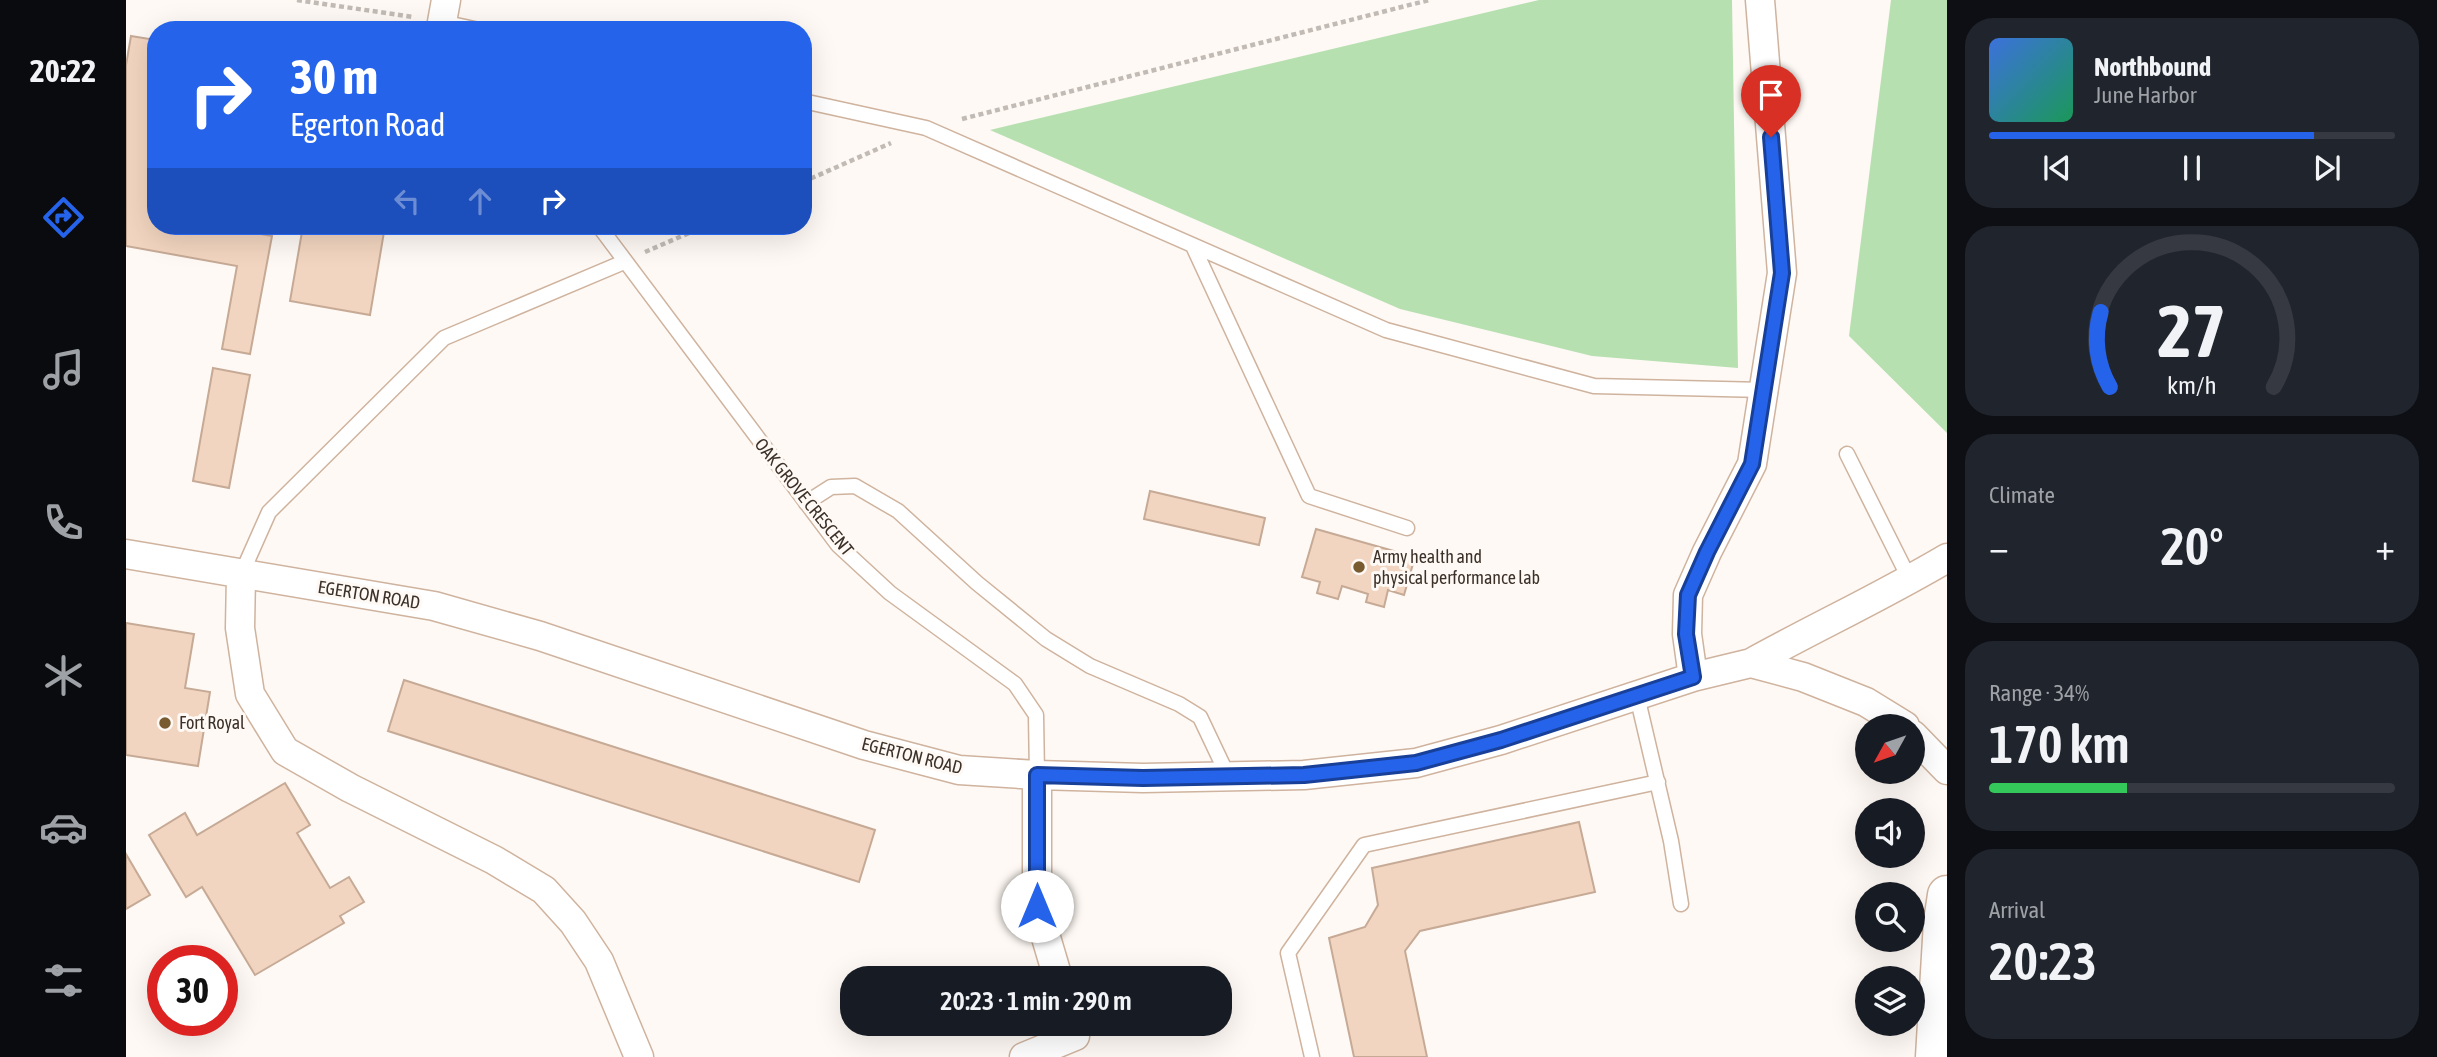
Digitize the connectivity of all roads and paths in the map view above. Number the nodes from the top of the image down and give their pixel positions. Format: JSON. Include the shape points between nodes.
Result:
{"nodes":[{"id":1,"x":297,"y":0,"type":"edge"},
{"id":2,"x":1429,"y":0,"type":"edge"},
{"id":3,"x":1760,"y":0,"type":"edge"},
{"id":4,"x":444,"y":11,"type":"edge"},
{"id":5,"x":461,"y":21,"type":"edge"},
{"id":6,"x":812,"y":103,"type":"edge"},
{"id":7,"x":926,"y":128,"type":"junction"},
{"id":8,"x":812,"y":178,"type":"edge"},
{"id":9,"x":605,"y":235,"type":"edge"},
{"id":10,"x":685,"y":235,"type":"edge"},
{"id":11,"x":1193,"y":246,"type":"junction"},
{"id":12,"x":624,"y":262,"type":"junction"},
{"id":13,"x":1764,"y":390,"type":"junction"},
{"id":14,"x":1847,"y":454,"type":"dead end"},
{"id":15,"x":806,"y":503,"type":"junction"},
{"id":16,"x":1407,"y":528,"type":"dead end"},
{"id":17,"x":126,"y":554,"type":"edge"},
{"id":18,"x":1947,"y":558,"type":"edge"},
{"id":19,"x":242,"y":575,"type":"junction"},
{"id":20,"x":1910,"y":580,"type":"junction"},
{"id":21,"x":1751,"y":663,"type":"junction"},
{"id":22,"x":1693,"y":677,"type":"junction"},
{"id":23,"x":1637,"y":696,"type":"junction"},
{"id":24,"x":1886,"y":714,"type":"edge"},
{"id":25,"x":1925,"y":747,"type":"edge"},
{"id":26,"x":1947,"y":770,"type":"edge"},
{"id":27,"x":1037,"y":775,"type":"junction"},
{"id":28,"x":1227,"y":776,"type":"junction"},
{"id":29,"x":1658,"y":782,"type":"junction"},
{"id":30,"x":1947,"y":895,"type":"edge"},
{"id":31,"x":1681,"y":904,"type":"dead end"},
{"id":32,"x":1054,"y":966,"type":"edge"},
{"id":33,"x":1943,"y":988,"type":"edge"},
{"id":34,"x":1075,"y":1039,"type":"edge"},
{"id":35,"x":639,"y":1057,"type":"edge"},
{"id":36,"x":1024,"y":1057,"type":"edge"},
{"id":37,"x":1312,"y":1057,"type":"edge"},
{"id":38,"x":1935,"y":1057,"type":"edge"}],
"edges":[{"from":1,"to":4,"type":"path"},
{"from":2,"to":7,"type":"path"},
{"from":3,"to":13,"type":"street","via":[[1782,273]]},
{"from":4,"to":5,"type":"lane"},
{"from":6,"to":7,"type":"lane"},
{"from":7,"to":8,"type":"path"},
{"from":7,"to":11,"type":"lane"},
{"from":9,"to":12,"type":"lane","name":"OAK GROVE CRESCENT"},
{"from":10,"to":12,"type":"path"},
{"from":11,"to":13,"type":"lane","via":[[1386,330],[1594,386]]},
{"from":11,"to":16,"type":"lane","via":[[1309,496]]},
{"from":12,"to":15,"type":"lane","name":"OAK GROVE CRESCENT"},
{"from":12,"to":19,"type":"lane","via":[[444,338],[269,512]]},
{"from":13,"to":22,"type":"street","via":[[1752,464],[1688,595],[1686,634]]},
{"from":14,"to":20,"type":"lane"},
{"from":15,"to":27,"type":"lane","name":"OAK GROVE CRESCENT","via":[[838,545],[890,593],[1015,684],[1036,715]]},
{"from":15,"to":28,"type":"lane","via":[[831,487],[855,486],[898,511],[1046,639],[1090,666],[1200,717]]},
{"from":17,"to":19,"type":"street","name":"EGERTON ROAD"},
{"from":18,"to":20,"type":"street"},
{"from":19,"to":27,"type":"street","name":"EGERTON ROAD","via":[[435,606],[540,636],[863,745],[959,770]]},
{"from":19,"to":35,"type":"street","via":[[240,628],[250,694],[285,751],[544,890],[599,961]]},
{"from":20,"to":21,"type":"street"},
{"from":21,"to":22,"type":"street","name":"EGERTON ROAD"},
{"from":21,"to":24,"type":"street","name":"EGERTON ROAD","via":[[1803,677]]},
{"from":22,"to":23,"type":"street","name":"EGERTON ROAD"},
{"from":23,"to":28,"type":"street","name":"EGERTON ROAD","via":[[1416,763],[1304,775]]},
{"from":23,"to":29,"type":"lane"},
{"from":25,"to":26,"type":"street"},
{"from":27,"to":28,"type":"street","name":"EGERTON ROAD"},
{"from":27,"to":32,"type":"street","via":[[1037,906]]},
{"from":29,"to":31,"type":"lane"},
{"from":29,"to":37,"type":"lane","via":[[1364,845],[1288,953]]},
{"from":30,"to":33,"type":"street"},
{"from":33,"to":38,"type":"street"},
{"from":34,"to":36,"type":"street"}]}
